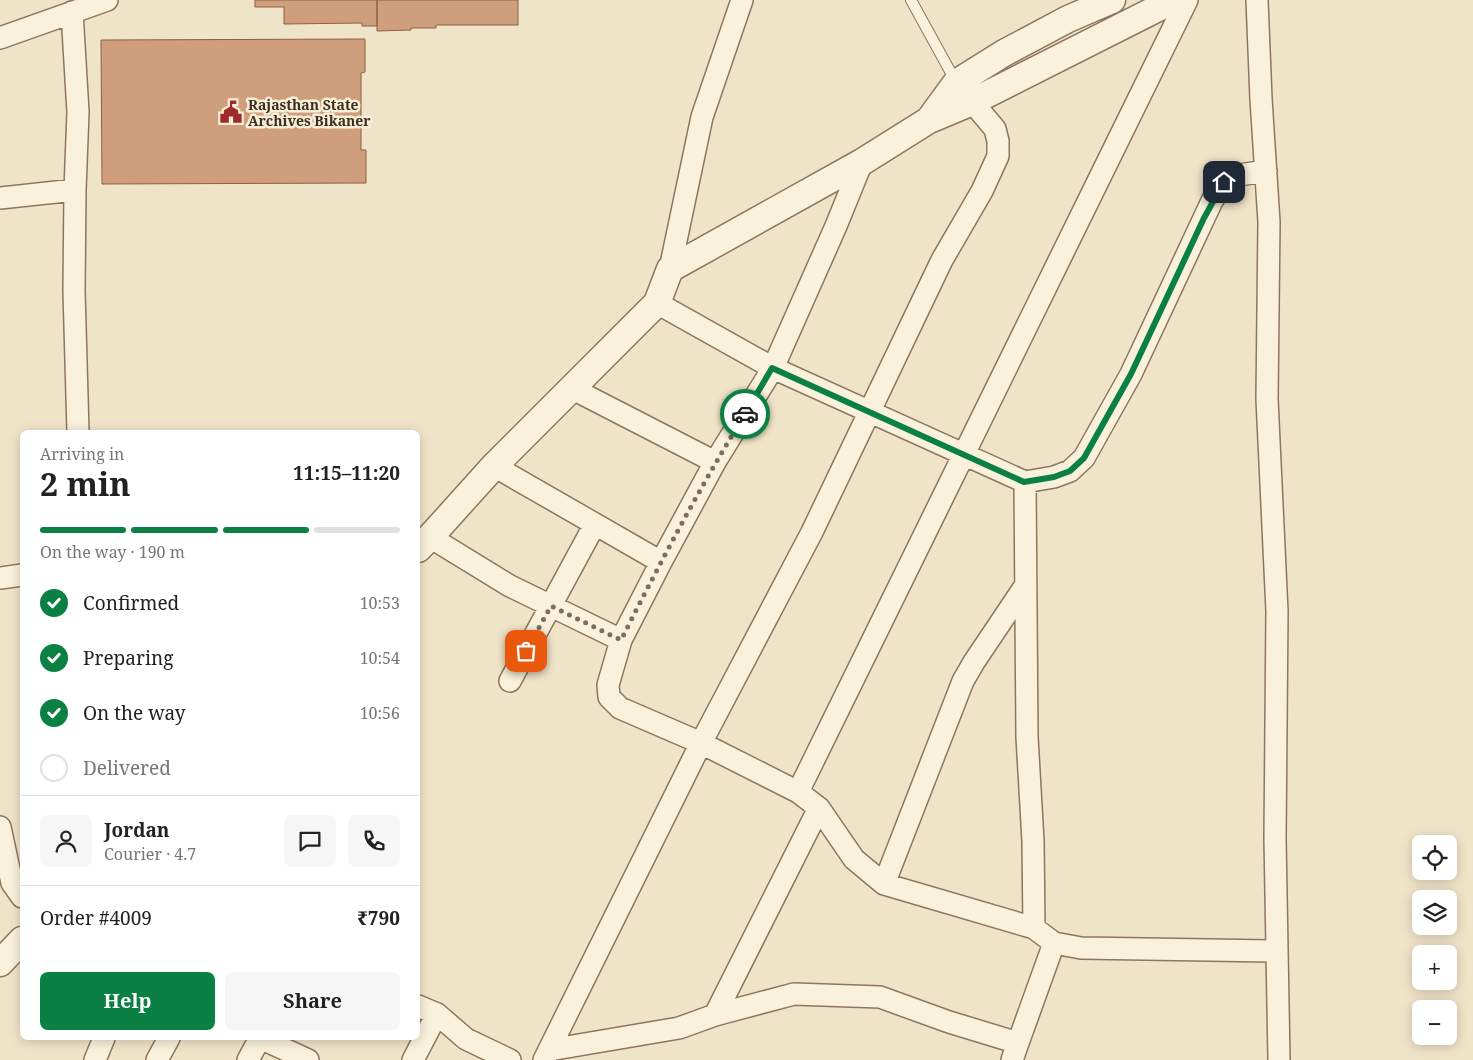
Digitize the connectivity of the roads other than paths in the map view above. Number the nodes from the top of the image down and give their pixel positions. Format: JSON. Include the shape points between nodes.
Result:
{"nodes":[{"id":1,"x":107,"y":0,"type":"edge"},
{"id":2,"x":742,"y":0,"type":"edge"},
{"id":3,"x":910,"y":0,"type":"edge"},
{"id":4,"x":1112,"y":0,"type":"edge"},
{"id":5,"x":1174,"y":0,"type":"edge"},
{"id":6,"x":1187,"y":0,"type":"edge"},
{"id":7,"x":1257,"y":0,"type":"edge"},
{"id":8,"x":72,"y":12,"type":"junction"},
{"id":9,"x":0,"y":38,"type":"edge"},
{"id":10,"x":964,"y":93,"type":"junction"},
{"id":11,"x":862,"y":162,"type":"junction"},
{"id":12,"x":1266,"y":171,"type":"junction"},
{"id":13,"x":75,"y":190,"type":"junction"},
{"id":14,"x":0,"y":198,"type":"edge"},
{"id":15,"x":670,"y":268,"type":"junction"},
{"id":16,"x":657,"y":303,"type":"junction"},
{"id":17,"x":772,"y":368,"type":"junction"},
{"id":18,"x":572,"y":388,"type":"junction"},
{"id":19,"x":869,"y":411,"type":"junction"},
{"id":20,"x":78,"y":430,"type":"edge"},
{"id":21,"x":964,"y":454,"type":"junction"},
{"id":22,"x":715,"y":462,"type":"junction"},
{"id":23,"x":494,"y":466,"type":"junction"},
{"id":24,"x":1024,"y":482,"type":"junction"},
{"id":25,"x":595,"y":524,"type":"junction"},
{"id":26,"x":424,"y":543,"type":"edge"},
{"id":27,"x":661,"y":562,"type":"junction"},
{"id":28,"x":20,"y":575,"type":"edge"},
{"id":29,"x":0,"y":578,"type":"edge"},
{"id":30,"x":1025,"y":586,"type":"junction"},
{"id":31,"x":551,"y":606,"type":"junction"},
{"id":32,"x":621,"y":640,"type":"junction"},
{"id":33,"x":510,"y":681,"type":"dead end"},
{"id":34,"x":701,"y":743,"type":"junction"},
{"id":35,"x":798,"y":792,"type":"junction"},
{"id":36,"x":820,"y":808,"type":"junction"},
{"id":37,"x":0,"y":828,"type":"edge"},
{"id":38,"x":884,"y":884,"type":"junction"},
{"id":39,"x":20,"y":893,"type":"edge"},
{"id":40,"x":1034,"y":928,"type":"junction"},
{"id":41,"x":20,"y":942,"type":"edge"},
{"id":42,"x":1054,"y":943,"type":"junction"},
{"id":43,"x":1277,"y":952,"type":"junction"},
{"id":44,"x":0,"y":963,"type":"edge"},
{"id":45,"x":420,"y":1007,"type":"edge"},
{"id":46,"x":438,"y":1014,"type":"junction"},
{"id":47,"x":715,"y":1015,"type":"junction"},
{"id":48,"x":103,"y":1040,"type":"edge"},
{"id":49,"x":168,"y":1040,"type":"edge"},
{"id":50,"x":259,"y":1040,"type":"edge"},
{"id":51,"x":264,"y":1040,"type":"edge"},
{"id":52,"x":1015,"y":1052,"type":"edge"},
{"id":53,"x":547,"y":1055,"type":"edge"},
{"id":54,"x":95,"y":1060,"type":"edge"},
{"id":55,"x":157,"y":1060,"type":"edge"},
{"id":56,"x":248,"y":1060,"type":"edge"},
{"id":57,"x":308,"y":1060,"type":"edge"},
{"id":58,"x":413,"y":1060,"type":"edge"},
{"id":59,"x":510,"y":1060,"type":"edge"},
{"id":60,"x":1279,"y":1060,"type":"edge"}],
"edges":[{"from":1,"to":8,"type":"street"},
{"from":2,"to":15,"type":"street","via":[[702,117]]},
{"from":3,"to":10,"type":"lane"},
{"from":4,"to":10,"type":"street","via":[[1012,49]]},
{"from":5,"to":10,"type":"street"},
{"from":6,"to":21,"type":"street"},
{"from":7,"to":12,"type":"street"},
{"from":8,"to":9,"type":"street"},
{"from":8,"to":13,"type":"street","via":[[78,112]]},
{"from":10,"to":11,"type":"street","via":[[929,120]]},
{"from":10,"to":19,"type":"street","via":[[995,129],[998,156],[942,260]]},
{"from":11,"to":15,"type":"street"},
{"from":11,"to":17,"type":"street"},
{"from":12,"to":24,"type":"street","via":[[1239,175],[1224,182],[1212,201],[1131,374],[1084,458],[1070,471]]},
{"from":12,"to":43,"type":"street","via":[[1269,222],[1268,399],[1277,611]]},
{"from":13,"to":14,"type":"street"},
{"from":13,"to":20,"type":"street"},
{"from":15,"to":16,"type":"street"},
{"from":16,"to":17,"type":"street"},
{"from":16,"to":18,"type":"street"},
{"from":17,"to":19,"type":"street"},
{"from":17,"to":22,"type":"street"},
{"from":18,"to":22,"type":"street"},
{"from":18,"to":23,"type":"street"},
{"from":19,"to":21,"type":"street"},
{"from":19,"to":34,"type":"street","via":[[812,532]]},
{"from":21,"to":24,"type":"street"},
{"from":21,"to":35,"type":"street"},
{"from":22,"to":27,"type":"street"},
{"from":23,"to":25,"type":"street"},
{"from":23,"to":26,"type":"street"},
{"from":24,"to":30,"type":"street"},
{"from":25,"to":27,"type":"street"},
{"from":25,"to":31,"type":"street"},
{"from":26,"to":31,"type":"street"},
{"from":27,"to":32,"type":"street"},
{"from":28,"to":29,"type":"street"},
{"from":30,"to":38,"type":"street","via":[[963,681]]},
{"from":30,"to":40,"type":"street"},
{"from":31,"to":32,"type":"street"},
{"from":31,"to":33,"type":"street"},
{"from":32,"to":34,"type":"street","via":[[608,685],[609,697],[620,708]]},
{"from":34,"to":35,"type":"street"},
{"from":34,"to":53,"type":"street"},
{"from":35,"to":36,"type":"street"},
{"from":36,"to":38,"type":"street","via":[[854,859]]},
{"from":36,"to":47,"type":"street"},
{"from":37,"to":39,"type":"street","via":[[12,883]]},
{"from":38,"to":40,"type":"street"},
{"from":40,"to":42,"type":"street"},
{"from":41,"to":44,"type":"street"},
{"from":42,"to":43,"type":"street","via":[[1081,948]]},
{"from":42,"to":52,"type":"street"},
{"from":43,"to":60,"type":"street"},
{"from":45,"to":46,"type":"street"},
{"from":46,"to":58,"type":"street"},
{"from":46,"to":59,"type":"street","via":[[466,1039]]},
{"from":47,"to":52,"type":"street","via":[[794,994],[880,997],[949,1022]]},
{"from":47,"to":53,"type":"street","via":[[679,1028]]},
{"from":48,"to":54,"type":"street"},
{"from":49,"to":55,"type":"street"},
{"from":50,"to":56,"type":"street"},
{"from":51,"to":57,"type":"street"}]}
